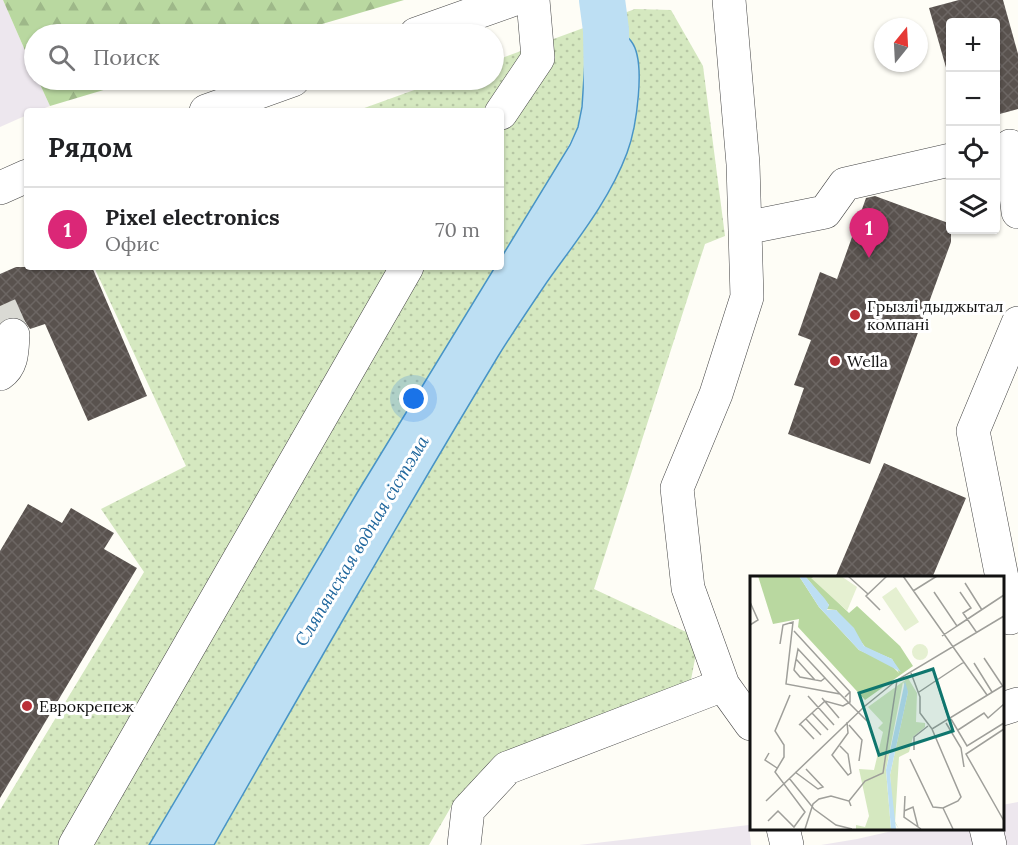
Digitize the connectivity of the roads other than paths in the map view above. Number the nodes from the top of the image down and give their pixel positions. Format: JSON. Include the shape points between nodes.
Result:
{"nodes":[{"id":1,"x":512,"y":0,"type":"edge"},
{"id":2,"x":533,"y":0,"type":"edge"},
{"id":3,"x":729,"y":0,"type":"edge"},
{"id":4,"x":445,"y":24,"type":"edge"},
{"id":5,"x":264,"y":90,"type":"edge"},
{"id":6,"x":214,"y":108,"type":"edge"},
{"id":7,"x":504,"y":109,"type":"edge"},
{"id":8,"x":1008,"y":147,"type":"edge"},
{"id":9,"x":946,"y":161,"type":"edge"},
{"id":10,"x":24,"y":177,"type":"edge"},
{"id":11,"x":0,"y":188,"type":"edge"},
{"id":12,"x":1018,"y":212,"type":"edge"},
{"id":13,"x":745,"y":228,"type":"junction"},
{"id":14,"x":405,"y":270,"type":"edge"},
{"id":15,"x":1018,"y":323,"type":"edge"},
{"id":16,"x":13,"y":335,"type":"tunnel mouth"},
{"id":17,"x":0,"y":374,"type":"edge"},
{"id":18,"x":1002,"y":576,"type":"edge"},
{"id":19,"x":1003,"y":579,"type":"edge"},
{"id":20,"x":1011,"y":618,"type":"dead end"},
{"id":21,"x":723,"y":685,"type":"junction"},
{"id":22,"x":1018,"y":704,"type":"edge"},
{"id":23,"x":1003,"y":710,"type":"edge"},
{"id":24,"x":750,"y":723,"type":"edge"},
{"id":25,"x":783,"y":830,"type":"edge"},
{"id":26,"x":986,"y":830,"type":"edge"},
{"id":27,"x":75,"y":845,"type":"edge"},
{"id":28,"x":464,"y":845,"type":"edge"},
{"id":29,"x":787,"y":845,"type":"edge"},
{"id":30,"x":990,"y":845,"type":"edge"}],
"edges":[{"from":1,"to":4,"type":"street"},
{"from":2,"to":7,"type":"street","via":[[538,58]]},
{"from":3,"to":13,"type":"street"},
{"from":5,"to":6,"type":"street"},
{"from":8,"to":12,"type":"street"},
{"from":9,"to":13,"type":"street","via":[[845,184],[825,212]]},
{"from":10,"to":11,"type":"street"},
{"from":13,"to":21,"type":"street","via":[[747,297],[716,394],[677,488],[688,588]]},
{"from":14,"to":27,"type":"street"},
{"from":15,"to":18,"type":"street","via":[[973,431]]},
{"from":16,"to":17,"type":"street","via":[[7,369]]},
{"from":19,"to":20,"type":"street"},
{"from":21,"to":24,"type":"street"},
{"from":21,"to":28,"type":"street","via":[[507,768],[468,810]]},
{"from":22,"to":23,"type":"street"},
{"from":25,"to":29,"type":"street"},
{"from":26,"to":30,"type":"street"}]}
